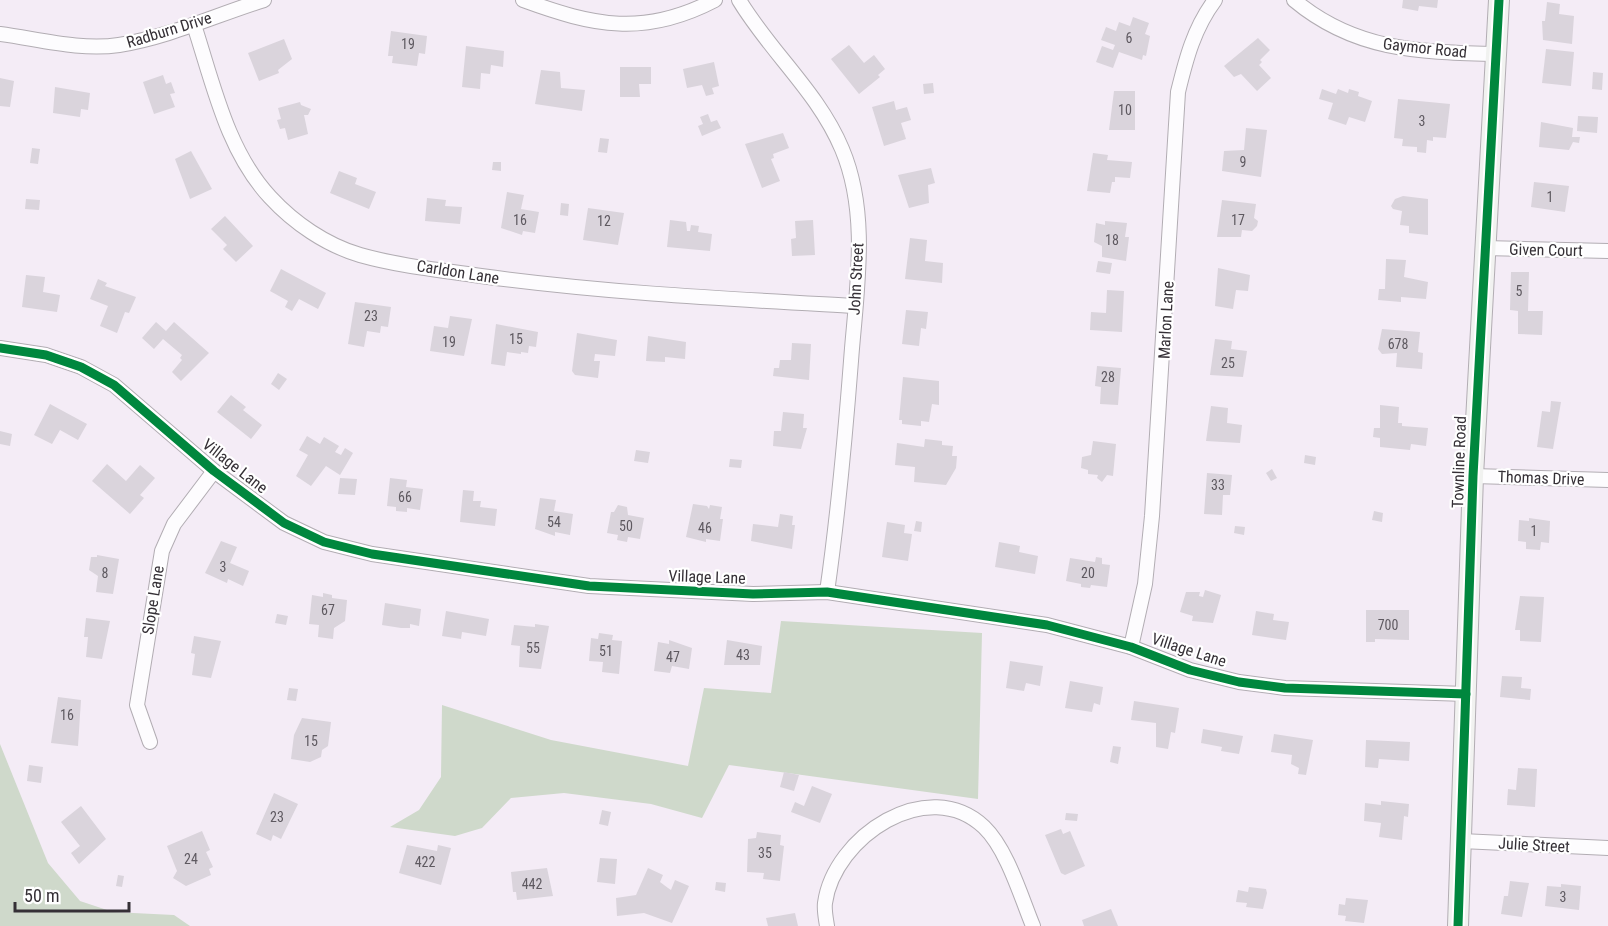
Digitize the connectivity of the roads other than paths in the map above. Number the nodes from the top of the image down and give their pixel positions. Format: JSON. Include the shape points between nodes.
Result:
{"nodes":[{"id":1,"x":264,"y":0,"type":"edge"},
{"id":2,"x":523,"y":0,"type":"edge"},
{"id":3,"x":715,"y":0,"type":"edge"},
{"id":4,"x":740,"y":0,"type":"edge"},
{"id":5,"x":1215,"y":0,"type":"edge"},
{"id":6,"x":1294,"y":0,"type":"edge"},
{"id":7,"x":1498,"y":0,"type":"edge"},
{"id":8,"x":194,"y":25,"type":"junction"},
{"id":9,"x":0,"y":34,"type":"edge"},
{"id":10,"x":1496,"y":54,"type":"junction"},
{"id":11,"x":1484,"y":248,"type":"junction"},
{"id":12,"x":1608,"y":251,"type":"edge"},
{"id":13,"x":855,"y":306,"type":"junction"},
{"id":14,"x":0,"y":348,"type":"edge"},
{"id":15,"x":214,"y":471,"type":"junction"},
{"id":16,"x":1473,"y":476,"type":"junction"},
{"id":17,"x":1608,"y":480,"type":"edge"},
{"id":18,"x":827,"y":592,"type":"junction"},
{"id":19,"x":1131,"y":646,"type":"junction"},
{"id":20,"x":1466,"y":694,"type":"junction"},
{"id":21,"x":150,"y":742,"type":"dead end"},
{"id":22,"x":1461,"y":841,"type":"junction"},
{"id":23,"x":1608,"y":848,"type":"edge"},
{"id":24,"x":827,"y":926,"type":"edge"},
{"id":25,"x":1033,"y":926,"type":"edge"},
{"id":26,"x":1458,"y":926,"type":"edge"}],
"edges":[{"from":1,"to":8,"type":"street","name":"Radburn Drive"},
{"from":2,"to":3,"type":"street","via":[[571,18],[633,26],[687,13]]},
{"from":4,"to":13,"type":"street","name":"John Street","via":[[755,27],[827,116],[843,151],[855,186],[859,227]]},
{"from":5,"to":19,"type":"street","name":"Marlon Lane","via":[[1197,28],[1178,92],[1152,516],[1145,584]]},
{"from":6,"to":10,"type":"street","name":"Gaymor Road","via":[[1314,17],[1350,36],[1390,46]]},
{"from":7,"to":10,"type":"street","name":"Townline Road"},
{"from":8,"to":9,"type":"street","name":"Radburn Drive","via":[[117,45],[84,45]]},
{"from":8,"to":13,"type":"street","name":"Carldon Lane","via":[[244,163],[269,197],[299,225],[327,241],[360,255],[520,281],[612,291]]},
{"from":10,"to":11,"type":"street","name":"Townline Road"},
{"from":11,"to":12,"type":"street","name":"Given Court"},
{"from":11,"to":16,"type":"street","name":"Townline Road"},
{"from":13,"to":18,"type":"street","name":"John Street","via":[[840,505]]},
{"from":14,"to":15,"type":"street","name":"Village Lane","via":[[81,366],[114,385]]},
{"from":15,"to":18,"type":"street","name":"Village Lane","via":[[284,523],[324,542],[372,554],[589,586],[753,594]]},
{"from":15,"to":21,"type":"street","name":"Slope Lane","via":[[174,524],[162,551],[137,705]]},
{"from":16,"to":17,"type":"street","name":"Thomas Drive"},
{"from":16,"to":20,"type":"street","name":"Townline Road"},
{"from":18,"to":19,"type":"street","name":"Village Lane","via":[[1047,625]]},
{"from":19,"to":20,"type":"street","name":"Village Lane","via":[[1190,670],[1239,682],[1285,688]]},
{"from":20,"to":22,"type":"street","name":"Townline Road"},
{"from":22,"to":23,"type":"street","name":"Julie Street"},
{"from":22,"to":26,"type":"street","name":"Townline Road"},
{"from":24,"to":25,"type":"street","via":[[825,904],[832,879],[845,856],[868,833],[896,816],[924,808],[947,807],[984,827],[998,846]]}]}
